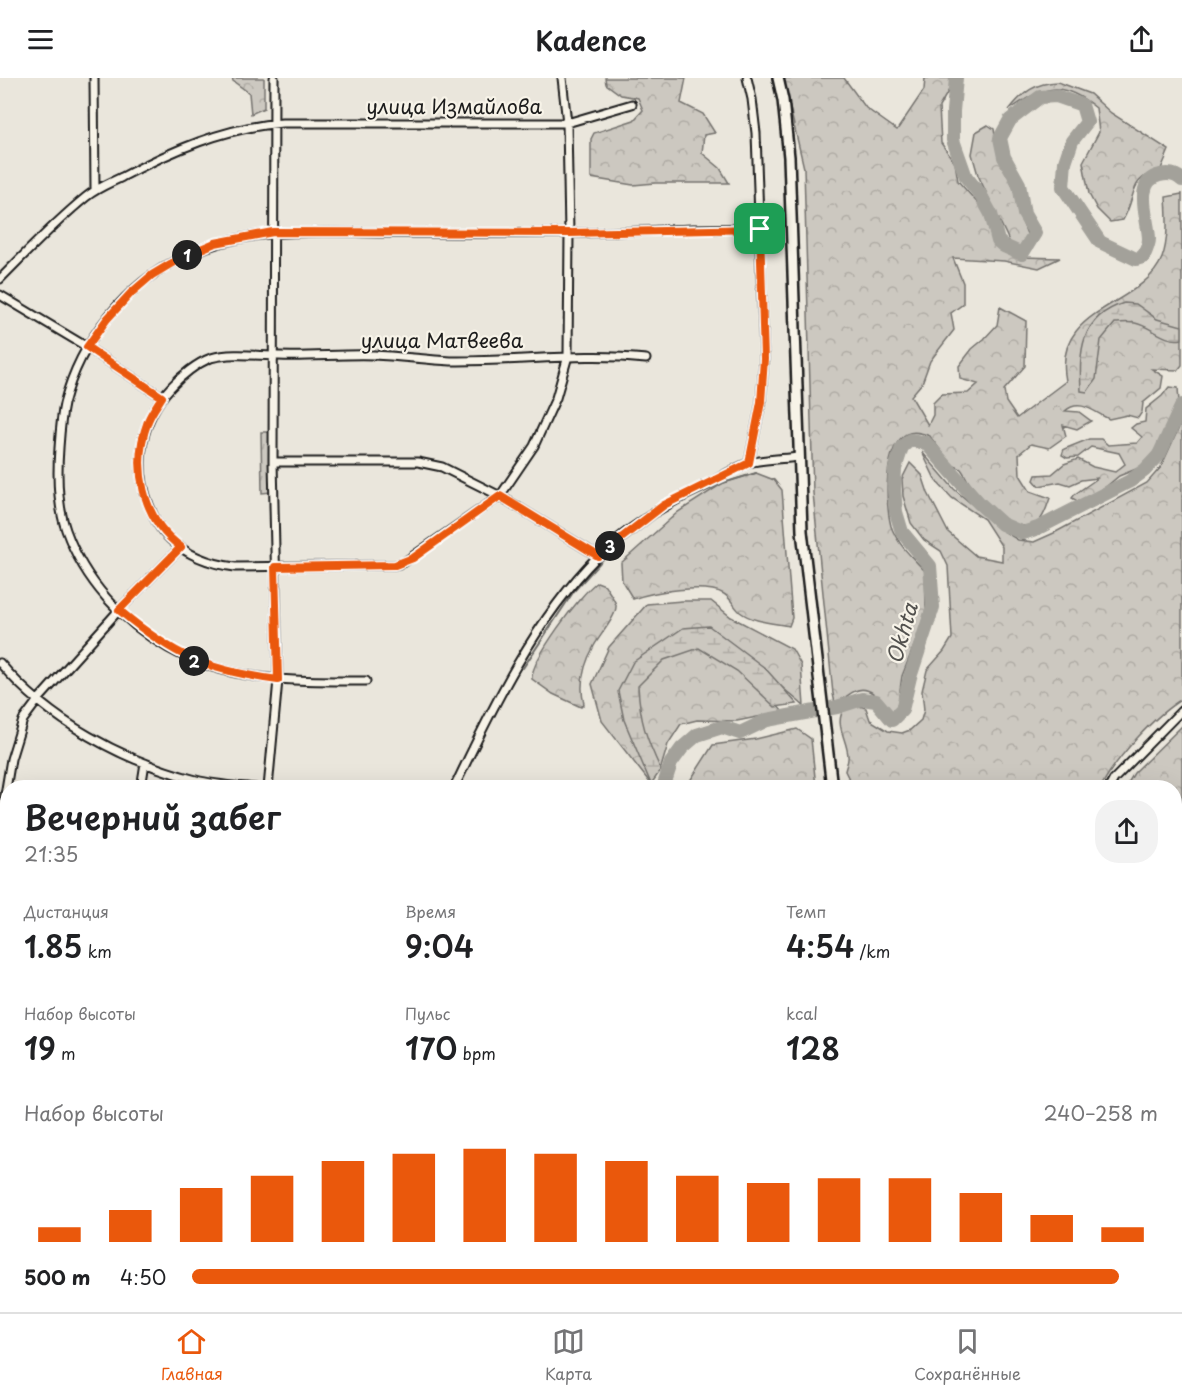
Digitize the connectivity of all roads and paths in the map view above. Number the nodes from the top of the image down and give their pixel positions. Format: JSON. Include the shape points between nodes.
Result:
{"nodes":[{"id":1,"x":94,"y":78,"type":"edge"},
{"id":2,"x":274,"y":78,"type":"edge"},
{"id":3,"x":562,"y":78,"type":"edge"},
{"id":4,"x":747,"y":78,"type":"edge"},
{"id":5,"x":778,"y":78,"type":"edge"},
{"id":6,"x":632,"y":104,"type":"dead end"},
{"id":7,"x":567,"y":123,"type":"junction"},
{"id":8,"x":273,"y":124,"type":"junction"},
{"id":9,"x":95,"y":190,"type":"junction"},
{"id":10,"x":760,"y":229,"type":"junction"},
{"id":11,"x":273,"y":232,"type":"junction"},
{"id":12,"x":569,"y":233,"type":"junction"},
{"id":13,"x":0,"y":279,"type":"edge"},
{"id":14,"x":0,"y":295,"type":"edge"},
{"id":15,"x":87,"y":347,"type":"junction"},
{"id":16,"x":274,"y":356,"type":"junction"},
{"id":17,"x":568,"y":356,"type":"junction"},
{"id":18,"x":646,"y":359,"type":"dead end"},
{"id":19,"x":162,"y":397,"type":"junction"},
{"id":20,"x":799,"y":457,"type":"junction"},
{"id":21,"x":273,"y":462,"type":"junction"},
{"id":22,"x":749,"y":463,"type":"junction"},
{"id":23,"x":500,"y":496,"type":"junction"},
{"id":24,"x":181,"y":547,"type":"junction"},
{"id":25,"x":598,"y":556,"type":"junction"},
{"id":26,"x":275,"y":567,"type":"junction"},
{"id":27,"x":119,"y":610,"type":"junction"},
{"id":28,"x":0,"y":663,"type":"edge"},
{"id":29,"x":278,"y":680,"type":"junction"},
{"id":30,"x":366,"y":681,"type":"dead end"},
{"id":31,"x":38,"y":700,"type":"junction"},
{"id":32,"x":1182,"y":710,"type":"edge"},
{"id":33,"x":145,"y":763,"type":"junction"},
{"id":34,"x":8,"y":780,"type":"edge"},
{"id":35,"x":142,"y":780,"type":"edge"},
{"id":36,"x":196,"y":780,"type":"edge"},
{"id":37,"x":269,"y":780,"type":"edge"},
{"id":38,"x":458,"y":780,"type":"edge"},
{"id":39,"x":831,"y":780,"type":"edge"},
{"id":40,"x":1113,"y":780,"type":"edge"}],
"edges":[{"from":1,"to":9,"type":"street"},
{"from":2,"to":8,"type":"street"},
{"from":3,"to":7,"type":"street"},
{"from":4,"to":10,"type":"street","via":[[756,133]]},
{"from":5,"to":20,"type":"street","via":[[789,157]]},
{"from":6,"to":7,"type":"street","name":"улица Измайлова"},
{"from":7,"to":8,"type":"street","name":"улица Измайлова"},
{"from":7,"to":12,"type":"street"},
{"from":8,"to":9,"type":"street","name":"улица Измайлова","via":[[186,147]]},
{"from":8,"to":11,"type":"street"},
{"from":9,"to":13,"type":"street","name":"улица Измайлова"},
{"from":10,"to":12,"type":"street"},
{"from":10,"to":22,"type":"street","via":[[764,359],[761,402]]},
{"from":11,"to":12,"type":"street"},
{"from":11,"to":15,"type":"street","via":[[215,243],[152,275],[107,319]]},
{"from":11,"to":16,"type":"street"},
{"from":12,"to":17,"type":"street"},
{"from":14,"to":15,"type":"street"},
{"from":15,"to":19,"type":"street"},
{"from":15,"to":27,"type":"street","via":[[64,406],[58,463],[60,502],[75,552],[94,584]]},
{"from":16,"to":17,"type":"street","name":"улица Матвеева","via":[[373,355],[472,361]]},
{"from":16,"to":19,"type":"street","name":"улица Матвеева","via":[[211,358],[191,370]]},
{"from":16,"to":21,"type":"street"},
{"from":17,"to":18,"type":"street","name":"улица Матвеева"},
{"from":17,"to":23,"type":"street","via":[[556,398],[534,446]]},
{"from":19,"to":24,"type":"street","name":"улица Матвеева","via":[[148,421],[140,472],[155,522]]},
{"from":20,"to":22,"type":"street"},
{"from":20,"to":39,"type":"street","via":[[802,531]]},
{"from":21,"to":23,"type":"street","via":[[418,462],[442,467]]},
{"from":21,"to":26,"type":"street"},
{"from":22,"to":25,"type":"street","via":[[664,505]]},
{"from":23,"to":25,"type":"street"},
{"from":23,"to":26,"type":"street","name":"улица Матвеева","via":[[403,563]]},
{"from":24,"to":26,"type":"street","name":"улица Матвеева","via":[[216,564]]},
{"from":24,"to":27,"type":"street"},
{"from":25,"to":38,"type":"street","via":[[552,613],[514,672]]},
{"from":26,"to":29,"type":"street"},
{"from":27,"to":29,"type":"street","via":[[146,633],[194,661],[221,671]]},
{"from":27,"to":31,"type":"street"},
{"from":28,"to":31,"type":"street"},
{"from":29,"to":30,"type":"street"},
{"from":29,"to":37,"type":"street"},
{"from":31,"to":33,"type":"street","via":[[70,724]]},
{"from":31,"to":34,"type":"street","via":[[23,720]]},
{"from":32,"to":40,"type":"street"},
{"from":33,"to":35,"type":"street"},
{"from":33,"to":36,"type":"street"}]}
